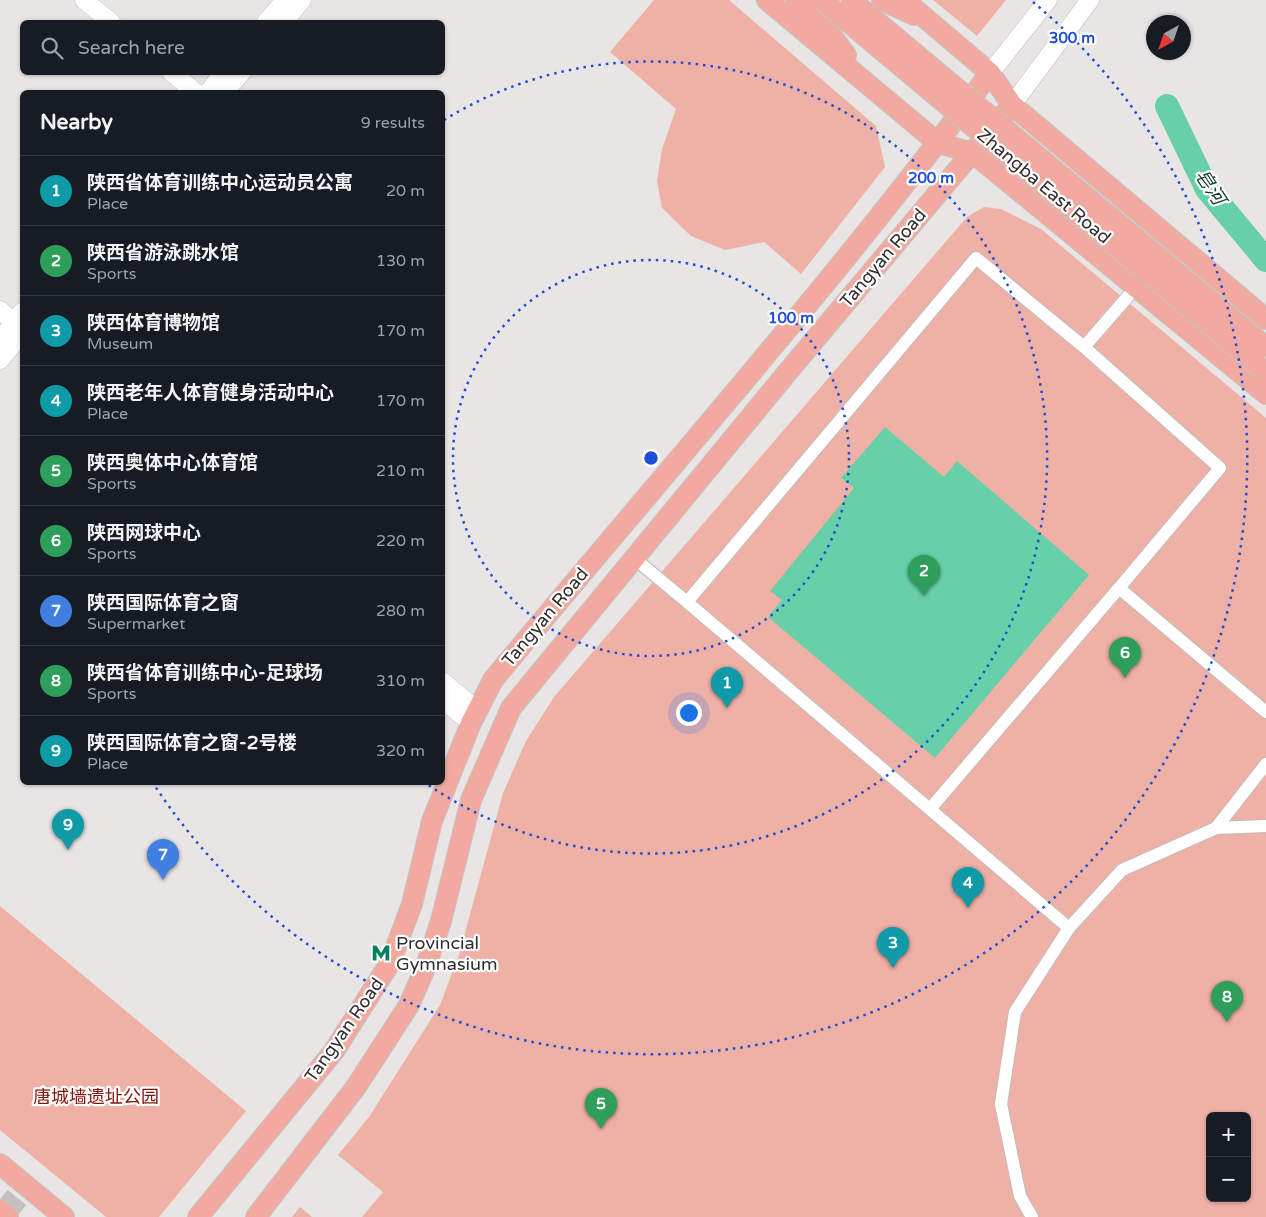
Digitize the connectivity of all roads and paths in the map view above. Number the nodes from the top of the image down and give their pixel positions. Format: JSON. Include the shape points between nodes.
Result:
{"nodes":[{"id":1,"x":84,"y":0,"type":"edge"},
{"id":2,"x":285,"y":0,"type":"edge"},
{"id":3,"x":302,"y":0,"type":"edge"},
{"id":4,"x":767,"y":0,"type":"edge"},
{"id":5,"x":796,"y":0,"type":"edge"},
{"id":6,"x":851,"y":0,"type":"edge"},
{"id":7,"x":882,"y":0,"type":"edge"},
{"id":8,"x":904,"y":0,"type":"edge"},
{"id":9,"x":1048,"y":0,"type":"edge"},
{"id":10,"x":1090,"y":0,"type":"edge"},
{"id":11,"x":820,"y":10,"type":"edge"},
{"id":12,"x":109,"y":20,"type":"edge"},
{"id":13,"x":268,"y":20,"type":"edge"},
{"id":14,"x":286,"y":20,"type":"edge"},
{"id":15,"x":932,"y":23,"type":"junction"},
{"id":16,"x":990,"y":74,"type":"junction"},
{"id":17,"x":174,"y":75,"type":"edge"},
{"id":18,"x":222,"y":75,"type":"edge"},
{"id":19,"x":239,"y":75,"type":"edge"},
{"id":20,"x":866,"y":82,"type":"junction"},
{"id":21,"x":192,"y":90,"type":"edge"},
{"id":22,"x":210,"y":90,"type":"edge"},
{"id":23,"x":227,"y":90,"type":"edge"},
{"id":24,"x":1012,"y":104,"type":"junction"},
{"id":25,"x":938,"y":143,"type":"junction"},
{"id":26,"x":973,"y":153,"type":"junction"},
{"id":27,"x":1137,"y":286,"type":"junction"},
{"id":28,"x":0,"y":310,"type":"edge"},
{"id":29,"x":1266,"y":319,"type":"edge"},
{"id":30,"x":14,"y":331,"type":"edge"},
{"id":31,"x":1266,"y":347,"type":"edge"},
{"id":32,"x":1084,"y":348,"type":"junction"},
{"id":33,"x":0,"y":360,"type":"edge"},
{"id":34,"x":1266,"y":372,"type":"edge"},
{"id":35,"x":1266,"y":394,"type":"edge"},
{"id":36,"x":634,"y":558,"type":"junction"},
{"id":37,"x":1119,"y":588,"type":"junction"},
{"id":38,"x":687,"y":602,"type":"junction"},
{"id":39,"x":445,"y":684,"type":"edge"},
{"id":40,"x":445,"y":701,"type":"edge"},
{"id":41,"x":1266,"y":712,"type":"edge"},
{"id":42,"x":474,"y":716,"type":"junction"},
{"id":43,"x":1266,"y":764,"type":"edge"},
{"id":44,"x":930,"y":809,"type":"junction"},
{"id":45,"x":1266,"y":826,"type":"edge"},
{"id":46,"x":1216,"y":828,"type":"junction"},
{"id":47,"x":1069,"y":928,"type":"junction"},
{"id":48,"x":0,"y":1164,"type":"edge"},
{"id":49,"x":0,"y":1210,"type":"edge"},
{"id":50,"x":8,"y":1217,"type":"edge"},
{"id":51,"x":64,"y":1217,"type":"edge"},
{"id":52,"x":198,"y":1217,"type":"edge"},
{"id":53,"x":256,"y":1217,"type":"edge"},
{"id":54,"x":1032,"y":1217,"type":"edge"}],
"edges":[{"from":1,"to":12,"type":"main road"},
{"from":2,"to":13,"type":"main road"},
{"from":3,"to":14,"type":"main road"},
{"from":4,"to":20,"type":"main road"},
{"from":5,"to":11,"type":"main road"},
{"from":6,"to":31,"type":"main road","name":"Zhangba East Road","bridge":true},
{"from":7,"to":15,"type":"main road"},
{"from":8,"to":15,"type":"main road"},
{"from":9,"to":16,"type":"main road"},
{"from":10,"to":24,"type":"main road"},
{"from":11,"to":20,"type":"main road"},
{"from":11,"to":34,"type":"main road","name":"Zhangba East Road","bridge":true},
{"from":15,"to":16,"type":"main road"},
{"from":16,"to":24,"type":"main road"},
{"from":16,"to":25,"type":"main road","name":"Tangyan Road"},
{"from":17,"to":21,"type":"main road"},
{"from":18,"to":22,"type":"main road"},
{"from":19,"to":23,"type":"main road"},
{"from":20,"to":25,"type":"main road"},
{"from":24,"to":26,"type":"main road","name":"Tangyan Road"},
{"from":24,"to":29,"type":"main road"},
{"from":25,"to":26,"type":"main road","name":"Zhangba East Road"},
{"from":25,"to":42,"type":"main road","name":"Tangyan Road","via":[[493,680]]},
{"from":26,"to":27,"type":"main road","name":"Zhangba East Road"},
{"from":26,"to":36,"type":"main road","name":"Tangyan Road"},
{"from":27,"to":32,"type":"street"},
{"from":27,"to":35,"type":"main road","name":"Zhangba East Road"},
{"from":28,"to":30,"type":"main road"},
{"from":30,"to":33,"type":"main road"},
{"from":32,"to":37,"type":"street","via":[[1220,468]]},
{"from":32,"to":38,"type":"street","via":[[976,258]]},
{"from":36,"to":38,"type":"street"},
{"from":36,"to":53,"type":"main road","name":"Tangyan Road","via":[[511,708],[471,800],[441,921],[408,1005],[356,1087]]},
{"from":37,"to":41,"type":"street"},
{"from":37,"to":44,"type":"street"},
{"from":38,"to":44,"type":"street"},
{"from":39,"to":42,"type":"main road"},
{"from":40,"to":42,"type":"main road"},
{"from":42,"to":52,"type":"main road","name":"Tangyan Road","via":[[432,821],[412,904],[390,964],[334,1051]]},
{"from":43,"to":46,"type":"street"},
{"from":44,"to":47,"type":"street"},
{"from":45,"to":46,"type":"street"},
{"from":46,"to":47,"type":"street","via":[[1122,870]]},
{"from":47,"to":54,"type":"street","via":[[1015,1012],[1001,1104],[1020,1196]]},
{"from":48,"to":51,"type":"main road"},
{"from":49,"to":50,"type":"main road"}]}
